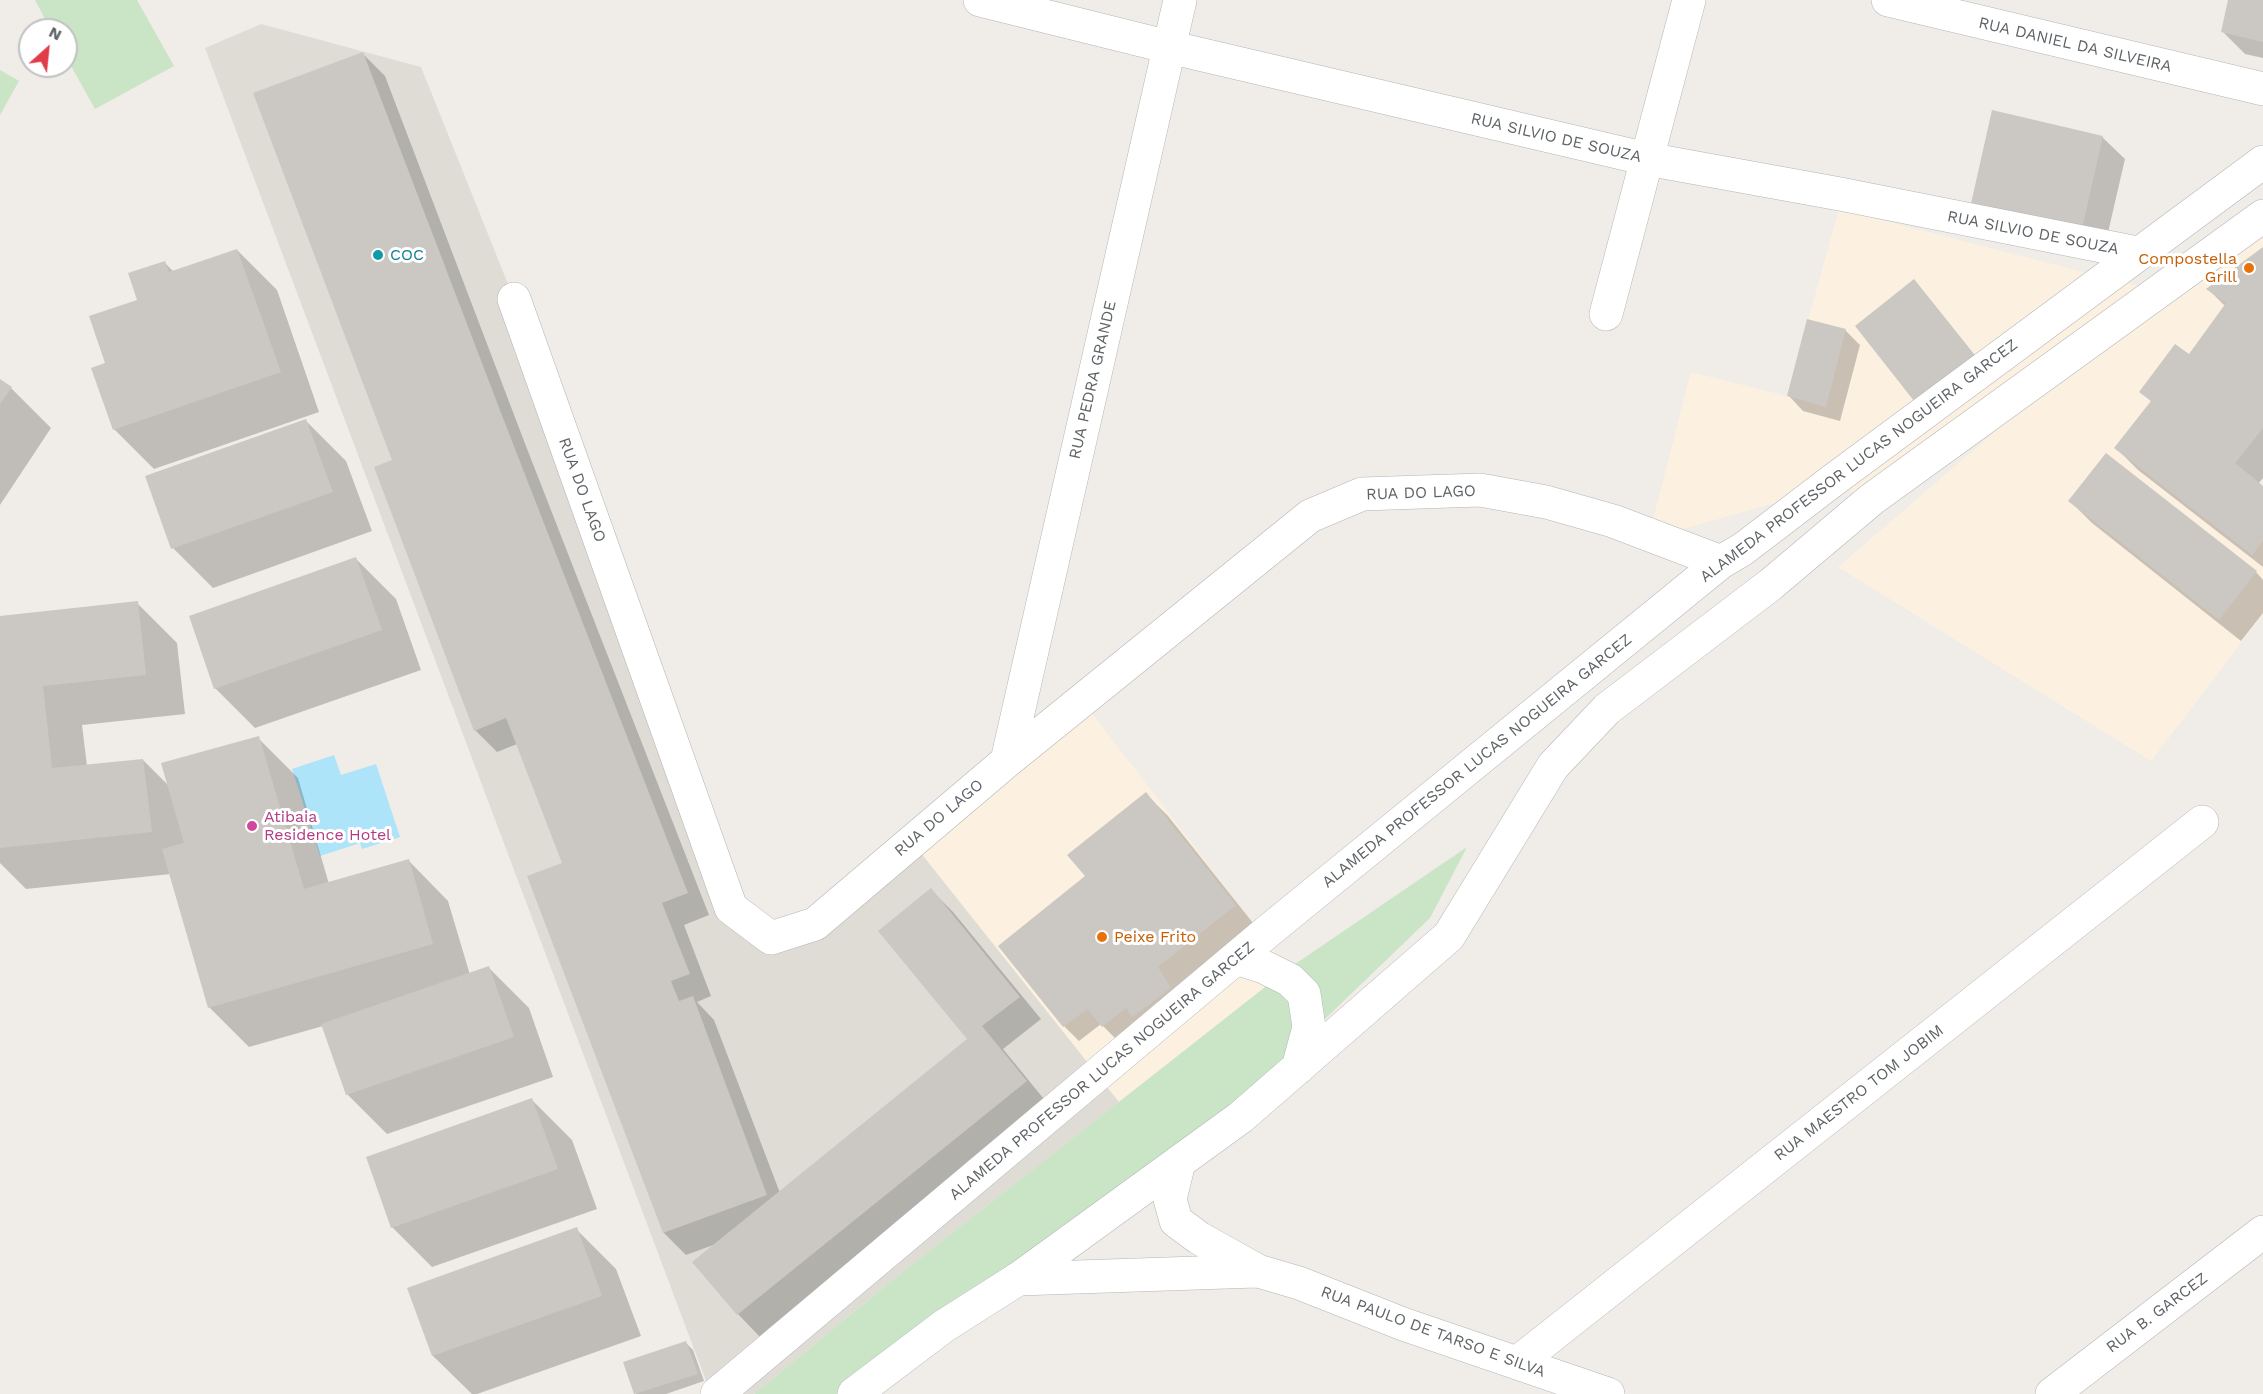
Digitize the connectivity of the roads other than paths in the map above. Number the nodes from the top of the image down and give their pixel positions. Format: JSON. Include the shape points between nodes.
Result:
{"nodes":[{"id":1,"x":980,"y":0,"type":"edge"},
{"id":2,"x":1180,"y":0,"type":"edge"},
{"id":3,"x":1689,"y":0,"type":"edge"},
{"id":4,"x":1888,"y":0,"type":"edge"},
{"id":5,"x":1169,"y":47,"type":"junction"},
{"id":6,"x":2263,"y":89,"type":"edge"},
{"id":7,"x":1647,"y":159,"type":"junction"},
{"id":8,"x":2263,"y":162,"type":"edge"},
{"id":9,"x":2263,"y":216,"type":"edge"},
{"id":10,"x":2137,"y":253,"type":"junction"},
{"id":11,"x":514,"y":299,"type":"dead end"},
{"id":12,"x":1606,"y":314,"type":"dead end"},
{"id":13,"x":1721,"y":562,"type":"junction"},
{"id":14,"x":1007,"y":761,"type":"junction"},
{"id":15,"x":2202,"y":822,"type":"dead end"},
{"id":16,"x":1236,"y":958,"type":"junction"},
{"id":17,"x":1298,"y":1068,"type":"junction"},
{"id":18,"x":1179,"y":1162,"type":"junction"},
{"id":19,"x":2263,"y":1232,"type":"edge"},
{"id":20,"x":1258,"y":1271,"type":"junction"},
{"id":21,"x":1018,"y":1279,"type":"junction"},
{"id":22,"x":1517,"y":1363,"type":"junction"},
{"id":23,"x":717,"y":1394,"type":"edge"},
{"id":24,"x":854,"y":1394,"type":"edge"},
{"id":25,"x":1608,"y":1394,"type":"edge"},
{"id":26,"x":2052,"y":1394,"type":"edge"}],
"edges":[{"from":1,"to":5,"type":"street","name":"RUA SILVIO DE SOUZA"},
{"from":2,"to":5,"type":"street","name":"RUA PEDRA GRANDE"},
{"from":3,"to":7,"type":"street"},
{"from":4,"to":6,"type":"street","name":"RUA DANIEL DA SILVEIRA"},
{"from":5,"to":7,"type":"street","name":"RUA SILVIO DE SOUZA"},
{"from":5,"to":14,"type":"street","name":"RUA PEDRA GRANDE"},
{"from":7,"to":10,"type":"street","name":"RUA SILVIO DE SOUZA"},
{"from":7,"to":12,"type":"street"},
{"from":8,"to":10,"type":"street","name":"ALAMEDA PROFESSOR LUCAS NOGUEIRA GARCEZ"},
{"from":9,"to":17,"type":"street","via":[[1872,499],[1770,585],[1606,709],[1553,766],[1449,936]]},
{"from":10,"to":13,"type":"street","name":"ALAMEDA PROFESSOR LUCAS NOGUEIRA GARCEZ"},
{"from":11,"to":14,"type":"street","name":"RUA DO LAGO","via":[[731,908],[771,938],[815,924]]},
{"from":13,"to":14,"type":"street","name":"RUA DO LAGO","via":[[1613,521],[1480,489],[1362,494],[1310,516]]},
{"from":13,"to":16,"type":"street","name":"ALAMEDA PROFESSOR LUCAS NOGUEIRA GARCEZ"},
{"from":15,"to":22,"type":"street","name":"RUA MAESTRO TOM JOBIM"},
{"from":16,"to":17,"type":"street","via":[[1290,980],[1304,994],[1309,1027]]},
{"from":16,"to":23,"type":"street","name":"ALAMEDA PROFESSOR LUCAS NOGUEIRA GARCEZ"},
{"from":17,"to":18,"type":"street","via":[[1241,1117]]},
{"from":18,"to":20,"type":"street","name":"RUA PAULO DE TARSO E SILVA","via":[[1170,1199],[1176,1221]]},
{"from":18,"to":21,"type":"street"},
{"from":19,"to":26,"type":"street","name":"RUA B. GARCEZ"},
{"from":20,"to":21,"type":"street","name":"RUA PAULO DE TARSO E SILVA"},
{"from":20,"to":22,"type":"street","name":"RUA PAULO DE TARSO E SILVA"},
{"from":21,"to":24,"type":"street","via":[[944,1326]]},
{"from":22,"to":25,"type":"street","name":"RUA PAULO DE TARSO E SILVA"}]}
